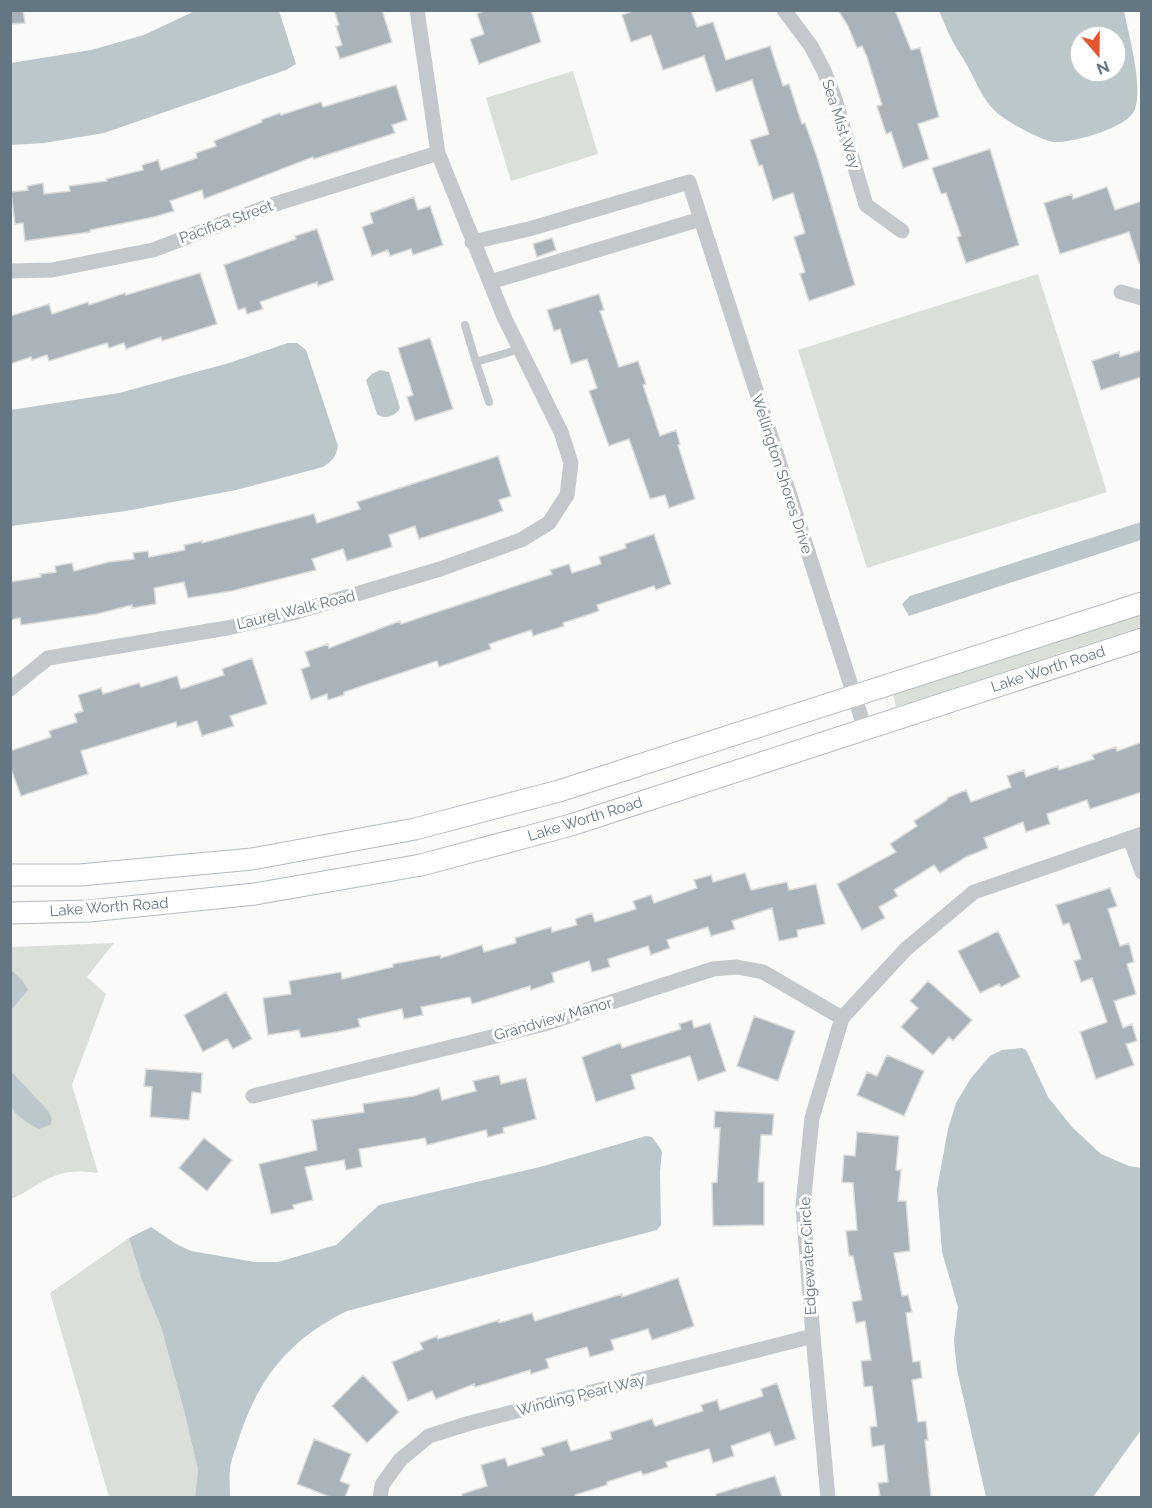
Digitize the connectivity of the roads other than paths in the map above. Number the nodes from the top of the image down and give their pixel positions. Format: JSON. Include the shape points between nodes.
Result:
{"nodes":[{"id":1,"x":417,"y":10,"type":"edge"},
{"id":2,"x":784,"y":10,"type":"edge"},
{"id":3,"x":438,"y":153,"type":"junction"},
{"id":4,"x":701,"y":219,"type":"junction"},
{"id":5,"x":902,"y":231,"type":"dead end"},
{"id":6,"x":472,"y":242,"type":"junction"},
{"id":7,"x":10,"y":271,"type":"edge"},
{"id":8,"x":490,"y":282,"type":"junction"},
{"id":9,"x":1121,"y":292,"type":"dead end"},
{"id":10,"x":1142,"y":298,"type":"edge"},
{"id":11,"x":465,"y":325,"type":"dead end"},
{"id":12,"x":520,"y":349,"type":"junction"},
{"id":13,"x":476,"y":362,"type":"junction"},
{"id":14,"x":489,"y":402,"type":"dead end"},
{"id":15,"x":1142,"y":603,"type":"edge"},
{"id":16,"x":1142,"y":639,"type":"edge"},
{"id":17,"x":10,"y":689,"type":"edge"},
{"id":18,"x":854,"y":696,"type":"junction"},
{"id":19,"x":865,"y":729,"type":"junction"},
{"id":20,"x":1136,"y":836,"type":"edge"},
{"id":21,"x":1142,"y":872,"type":"edge"},
{"id":22,"x":10,"y":875,"type":"edge"},
{"id":23,"x":10,"y":914,"type":"edge"},
{"id":24,"x":842,"y":1018,"type":"junction"},
{"id":25,"x":253,"y":1096,"type":"dead end"},
{"id":26,"x":813,"y":1336,"type":"junction"},
{"id":27,"x":380,"y":1497,"type":"edge"},
{"id":28,"x":828,"y":1497,"type":"edge"}],
"edges":[{"from":1,"to":3,"type":"street"},
{"from":2,"to":5,"type":"street","name":"Sea Mist Way","via":[[824,71],[866,205]]},
{"from":3,"to":6,"type":"street"},
{"from":3,"to":7,"type":"street","name":"Pacifica Street","via":[[272,205],[153,250],[52,270]]},
{"from":4,"to":6,"type":"street","name":"Wellington Shores Drive","via":[[688,182]]},
{"from":4,"to":8,"type":"street"},
{"from":4,"to":18,"type":"street","name":"Wellington Shores Drive"},
{"from":6,"to":8,"type":"street"},
{"from":8,"to":12,"type":"street"},
{"from":9,"to":10,"type":"street"},
{"from":11,"to":13,"type":"lane"},
{"from":12,"to":13,"type":"lane"},
{"from":12,"to":17,"type":"street","name":"Laurel Walk Road","via":[[561,432],[571,463],[567,495],[549,523],[521,540],[440,569],[293,613],[48,658]]},
{"from":13,"to":14,"type":"lane"},
{"from":15,"to":18,"type":"street"},
{"from":16,"to":19,"type":"street","name":"Lake Worth Road"},
{"from":18,"to":19,"type":"street","name":"Wellington Shores Drive"},
{"from":18,"to":22,"type":"street","via":[[559,791],[415,829],[252,859],[80,875]]},
{"from":19,"to":23,"type":"street","name":"Lake Worth Road","via":[[571,825],[421,865],[255,894],[89,911]]},
{"from":20,"to":21,"type":"street"},
{"from":20,"to":24,"type":"street","name":"Edgewater Circle","via":[[974,892],[906,949]]},
{"from":24,"to":25,"type":"street","name":"Grandview Manor","via":[[763,972],[737,967],[713,969],[544,1024]]},
{"from":24,"to":26,"type":"street","name":"Edgewater Circle","via":[[812,1118],[803,1205]]},
{"from":26,"to":27,"type":"street","name":"Winding Pearl Way","via":[[429,1436],[400,1460],[382,1485]]},
{"from":26,"to":28,"type":"street","name":"Edgewater Circle"}]}
